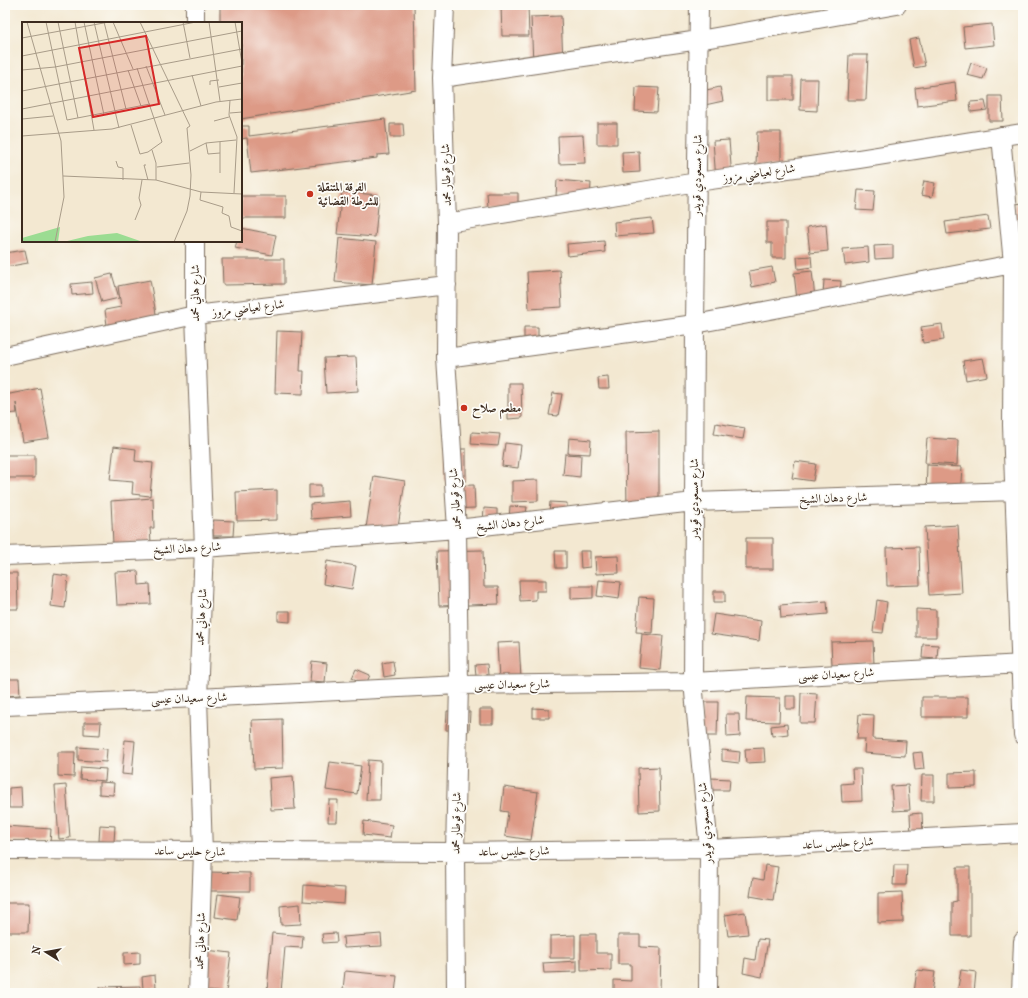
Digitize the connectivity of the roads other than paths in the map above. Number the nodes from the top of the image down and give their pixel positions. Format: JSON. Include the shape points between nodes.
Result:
{"nodes":[{"id":1,"x":195,"y":5,"type":"edge"},
{"id":2,"x":445,"y":5,"type":"edge"},
{"id":3,"x":699,"y":5,"type":"edge"},
{"id":4,"x":897,"y":5,"type":"edge"},
{"id":5,"x":195,"y":22,"type":"edge"},
{"id":6,"x":699,"y":40,"type":"junction"},
{"id":7,"x":442,"y":78,"type":"junction"},
{"id":8,"x":1023,"y":133,"type":"edge"},
{"id":9,"x":1001,"y":136,"type":"junction"},
{"id":10,"x":697,"y":182,"type":"junction"},
{"id":11,"x":447,"y":223,"type":"junction"},
{"id":12,"x":195,"y":242,"type":"edge"},
{"id":13,"x":1013,"y":264,"type":"junction"},
{"id":14,"x":447,"y":285,"type":"junction"},
{"id":15,"x":195,"y":314,"type":"junction"},
{"id":16,"x":695,"y":324,"type":"junction"},
{"id":17,"x":5,"y":356,"type":"edge"},
{"id":18,"x":446,"y":358,"type":"junction"},
{"id":19,"x":1014,"y":491,"type":"junction"},
{"id":20,"x":694,"y":502,"type":"junction"},
{"id":21,"x":457,"y":529,"type":"junction"},
{"id":22,"x":204,"y":548,"type":"junction"},
{"id":23,"x":5,"y":556,"type":"edge"},
{"id":24,"x":1021,"y":664,"type":"edge"},
{"id":25,"x":693,"y":682,"type":"junction"},
{"id":26,"x":459,"y":685,"type":"junction"},
{"id":27,"x":198,"y":698,"type":"junction"},
{"id":28,"x":5,"y":706,"type":"edge"},
{"id":29,"x":1023,"y":735,"type":"edge"},
{"id":30,"x":1023,"y":833,"type":"edge"},
{"id":31,"x":709,"y":849,"type":"junction"},
{"id":32,"x":5,"y":850,"type":"edge"},
{"id":33,"x":203,"y":852,"type":"junction"},
{"id":34,"x":455,"y":852,"type":"junction"},
{"id":35,"x":1023,"y":942,"type":"edge"},
{"id":36,"x":198,"y":993,"type":"edge"},
{"id":37,"x":456,"y":993,"type":"edge"},
{"id":38,"x":708,"y":993,"type":"edge"},
{"id":39,"x":1021,"y":993,"type":"edge"}],
"edges":[{"from":1,"to":5,"type":"street"},
{"from":2,"to":7,"type":"street","name":"شارع قوطار محمد"},
{"from":3,"to":6,"type":"street","name":"شارع مسعودي قويدر"},
{"from":4,"to":6,"type":"street"},
{"from":6,"to":7,"type":"street"},
{"from":6,"to":10,"type":"street","name":"شارع مسعودي قويدر"},
{"from":7,"to":11,"type":"street","name":"شارع قوطار محمد"},
{"from":8,"to":9,"type":"street","name":"شارع لعياضي مزوز"},
{"from":9,"to":10,"type":"street","name":"شارع لعياضي مزوز"},
{"from":9,"to":13,"type":"street"},
{"from":10,"to":11,"type":"street","name":"شارع لعياضي مزوز"},
{"from":10,"to":16,"type":"street","name":"شارع مسعودي قويدر"},
{"from":11,"to":14,"type":"street","name":"شارع قوطار محمد"},
{"from":12,"to":15,"type":"street","name":"شارع هاني محمد"},
{"from":13,"to":16,"type":"street"},
{"from":13,"to":19,"type":"street"},
{"from":14,"to":15,"type":"street","name":"شارع لعياضي مزوز"},
{"from":14,"to":18,"type":"street","name":"شارع قوطار محمد"},
{"from":15,"to":17,"type":"street","name":"شارع لعياضي مزوز"},
{"from":15,"to":22,"type":"street","name":"شارع هاني محمد"},
{"from":16,"to":18,"type":"street"},
{"from":16,"to":20,"type":"street","name":"شارع مسعودي قويدر"},
{"from":18,"to":21,"type":"street","name":"شارع قوطار محمد"},
{"from":19,"to":20,"type":"street","name":"شارع دهان الشيخ"},
{"from":19,"to":24,"type":"street"},
{"from":20,"to":21,"type":"street","name":"شارع دهان الشيخ"},
{"from":20,"to":25,"type":"street","name":"شارع مسعودي قويدر"},
{"from":21,"to":22,"type":"street","name":"شارع دهان الشيخ"},
{"from":21,"to":26,"type":"street","name":"شارع قوطار محمد"},
{"from":22,"to":23,"type":"street","name":"شارع دهان الشيخ"},
{"from":22,"to":27,"type":"street","name":"شارع هاني محمد"},
{"from":24,"to":25,"type":"street","name":"شارع سعيدان عيسى"},
{"from":24,"to":29,"type":"street"},
{"from":25,"to":26,"type":"street","name":"شارع سعيدان عيسى"},
{"from":25,"to":31,"type":"street","name":"شارع مسعودي قويدر"},
{"from":26,"to":27,"type":"street","name":"شارع سعيدان عيسى"},
{"from":26,"to":34,"type":"street","name":"شارع قوطار محمد"},
{"from":27,"to":28,"type":"street","name":"شارع سعيدان عيسى"},
{"from":27,"to":33,"type":"street","name":"شارع هاني محمد"},
{"from":30,"to":31,"type":"street","name":"شارع حليس ساعد"},
{"from":31,"to":34,"type":"street","name":"شارع حليس ساعد"},
{"from":31,"to":38,"type":"street","name":"شارع مسعودي قويدر"},
{"from":32,"to":33,"type":"street","name":"شارع حليس ساعد"},
{"from":33,"to":34,"type":"street","name":"شارع حليس ساعد"},
{"from":33,"to":36,"type":"street","name":"شارع هاني محمد"},
{"from":34,"to":37,"type":"street","name":"شارع قوطار محمد"},
{"from":35,"to":39,"type":"street"}]}
